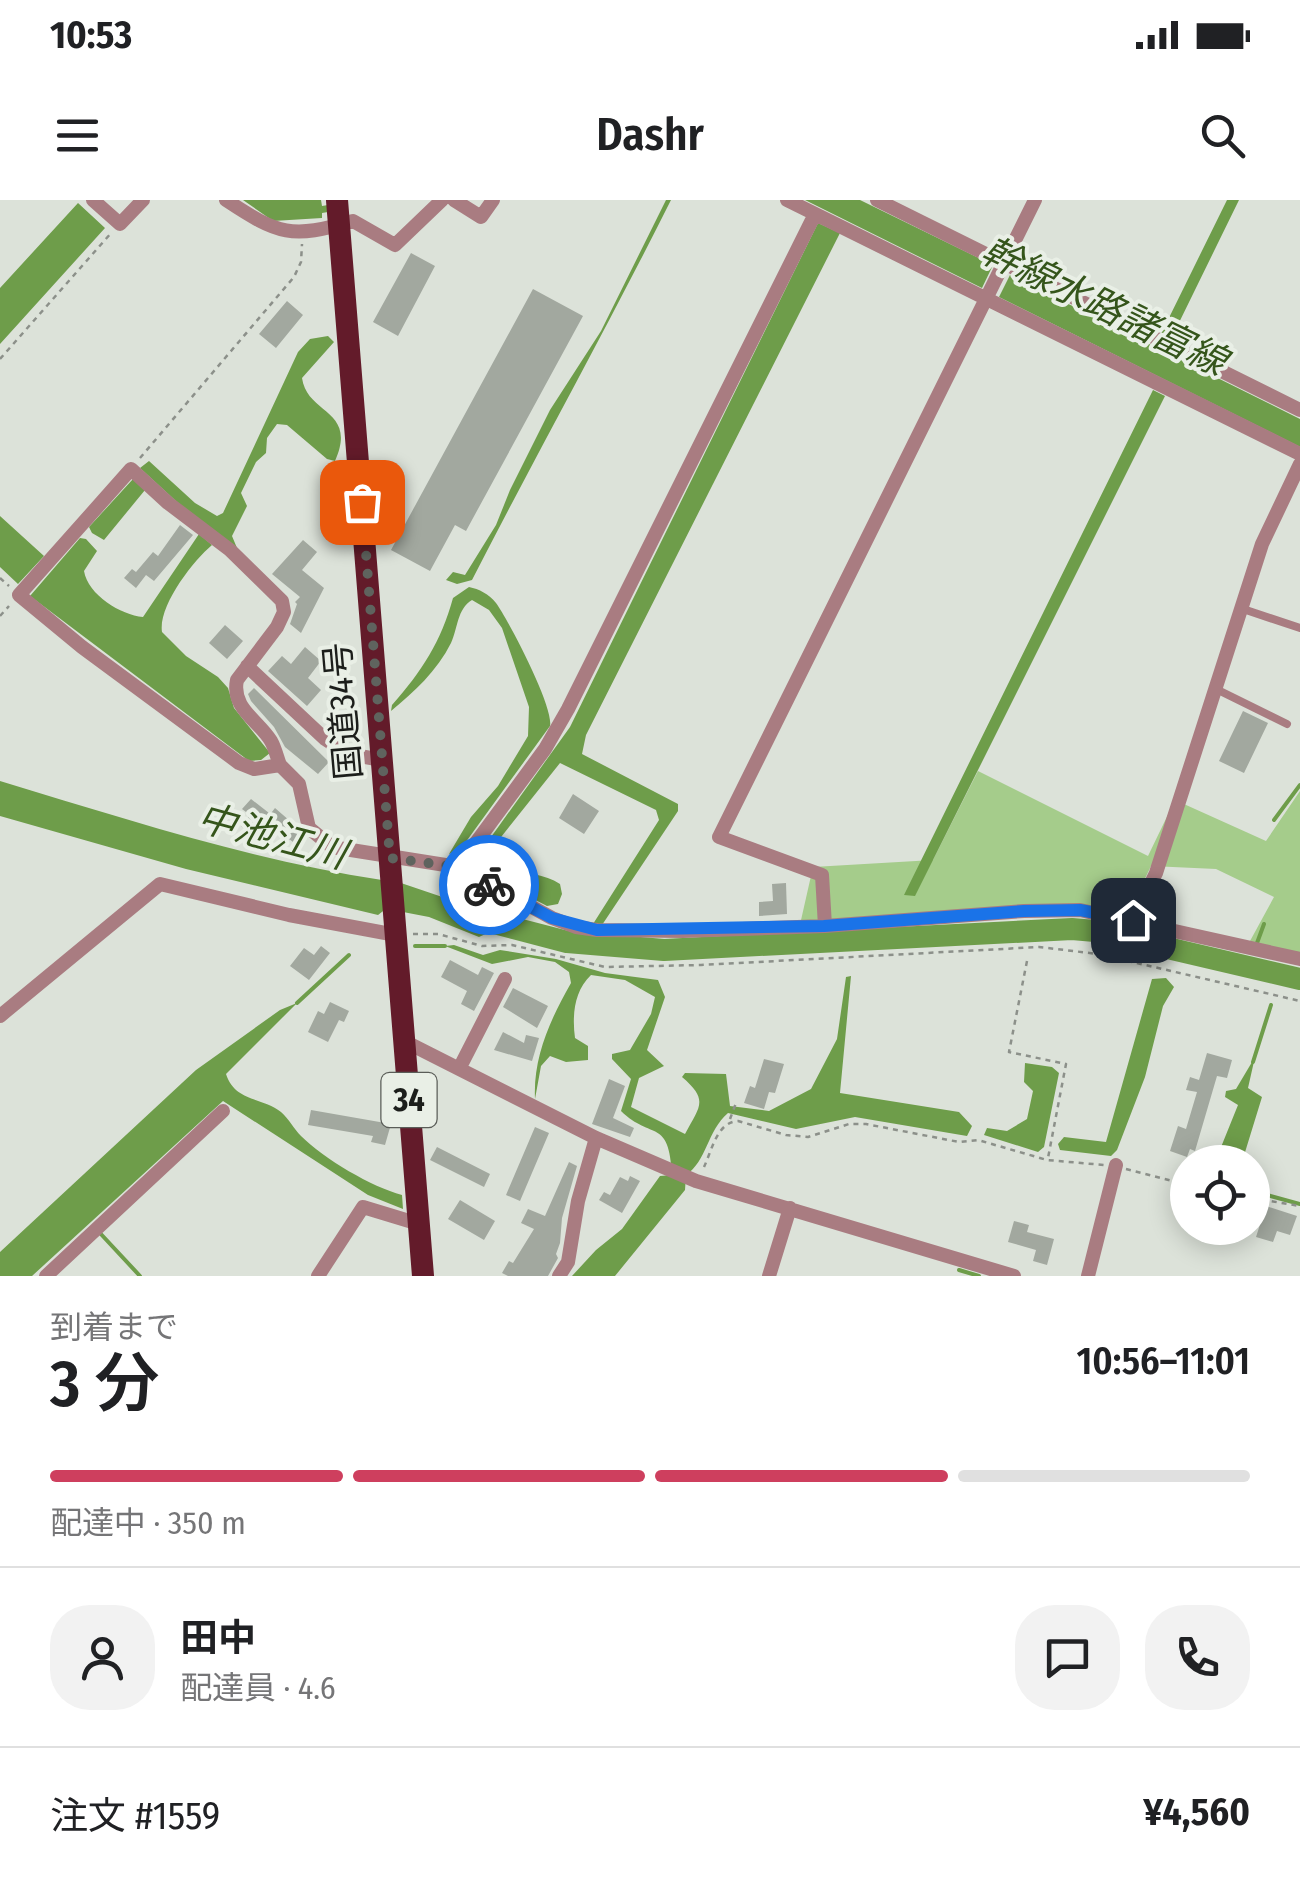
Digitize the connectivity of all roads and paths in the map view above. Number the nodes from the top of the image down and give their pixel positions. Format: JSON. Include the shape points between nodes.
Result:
{"nodes":[{"id":1,"x":93,"y":200,"type":"edge"},
{"id":2,"x":142,"y":200,"type":"edge"},
{"id":3,"x":226,"y":200,"type":"edge"},
{"id":4,"x":337,"y":200,"type":"edge"},
{"id":5,"x":442,"y":200,"type":"edge"},
{"id":6,"x":454,"y":200,"type":"edge"},
{"id":7,"x":493,"y":200,"type":"edge"},
{"id":8,"x":787,"y":200,"type":"edge"},
{"id":9,"x":876,"y":200,"type":"edge"},
{"id":10,"x":1035,"y":200,"type":"edge"},
{"id":11,"x":815,"y":214,"type":"junction"},
{"id":12,"x":120,"y":224,"type":"junction"},
{"id":13,"x":339,"y":226,"type":"junction"},
{"id":14,"x":302,"y":232,"type":"junction"},
{"id":15,"x":995,"y":281,"type":"junction"},
{"id":16,"x":0,"y":359,"type":"edge"},
{"id":17,"x":1300,"y":410,"type":"edge"},
{"id":18,"x":1300,"y":454,"type":"edge"},
{"id":19,"x":1300,"y":464,"type":"edge"},
{"id":20,"x":131,"y":468,"type":"junction"},
{"id":21,"x":19,"y":596,"type":"junction"},
{"id":22,"x":1244,"y":610,"type":"junction"},
{"id":23,"x":0,"y":616,"type":"edge"},
{"id":24,"x":1300,"y":628,"type":"edge"},
{"id":25,"x":247,"y":666,"type":"junction"},
{"id":26,"x":1216,"y":689,"type":"junction"},
{"id":27,"x":1287,"y":724,"type":"dead end"},
{"id":28,"x":382,"y":760,"type":"junction"},
{"id":29,"x":280,"y":764,"type":"junction"},
{"id":30,"x":391,"y":863,"type":"junction"},
{"id":31,"x":458,"y":867,"type":"junction"},
{"id":32,"x":1133,"y":920,"type":"junction"},
{"id":33,"x":824,"y":926,"type":"junction"},
{"id":34,"x":396,"y":929,"type":"junction"},
{"id":35,"x":1300,"y":959,"type":"edge"},
{"id":36,"x":1027,"y":961,"type":"dead end"},
{"id":37,"x":505,"y":980,"type":"dead end"},
{"id":38,"x":1300,"y":1000,"type":"edge"},
{"id":39,"x":0,"y":1016,"type":"edge"},
{"id":40,"x":404,"y":1040,"type":"junction"},
{"id":41,"x":460,"y":1067,"type":"junction"},
{"id":42,"x":736,"y":1103,"type":"dead end"},
{"id":43,"x":223,"y":1111,"type":"dead end"},
{"id":44,"x":730,"y":1121,"type":"junction"},
{"id":45,"x":596,"y":1138,"type":"junction"},
{"id":46,"x":1047,"y":1160,"type":"junction"},
{"id":47,"x":1116,"y":1166,"type":"junction"},
{"id":48,"x":1170,"y":1180,"type":"edge"},
{"id":49,"x":696,"y":1181,"type":"junction"},
{"id":50,"x":1270,"y":1201,"type":"edge"},
{"id":51,"x":1299,"y":1207,"type":"edge"},
{"id":52,"x":790,"y":1208,"type":"junction"},
{"id":53,"x":419,"y":1224,"type":"junction"},
{"id":54,"x":46,"y":1276,"type":"edge"},
{"id":55,"x":318,"y":1276,"type":"edge"},
{"id":56,"x":423,"y":1276,"type":"edge"},
{"id":57,"x":559,"y":1276,"type":"edge"},
{"id":58,"x":769,"y":1276,"type":"edge"},
{"id":59,"x":1014,"y":1276,"type":"edge"},
{"id":60,"x":1088,"y":1276,"type":"edge"}],
"edges":[{"from":1,"to":12,"type":"street"},
{"from":2,"to":12,"type":"street"},
{"from":3,"to":14,"type":"street","via":[[264,225]]},
{"from":4,"to":13,"type":"highway","name":"国道34号","number":"34"},
{"from":5,"to":13,"type":"street","via":[[395,245],[353,222]]},
{"from":6,"to":7,"type":"street","via":[[481,216]]},
{"from":8,"to":11,"type":"street"},
{"from":9,"to":15,"type":"street"},
{"from":10,"to":15,"type":"street"},
{"from":11,"to":15,"type":"street"},
{"from":11,"to":31,"type":"street","via":[[568,708]]},
{"from":12,"to":16,"type":"path"},
{"from":13,"to":14,"type":"street"},
{"from":13,"to":28,"type":"highway","name":"国道34号","number":"34"},
{"from":14,"to":20,"type":"path","via":[[294,278]]},
{"from":15,"to":17,"type":"street"},
{"from":15,"to":18,"type":"street"},
{"from":15,"to":33,"type":"street","via":[[719,837],[822,875]]},
{"from":19,"to":22,"type":"street","via":[[1262,544]]},
{"from":20,"to":21,"type":"street"},
{"from":20,"to":25,"type":"street","via":[[282,600],[277,627]]},
{"from":21,"to":23,"type":"path"},
{"from":21,"to":29,"type":"street","via":[[240,763],[254,769]]},
{"from":22,"to":24,"type":"lane"},
{"from":22,"to":26,"type":"street"},
{"from":25,"to":28,"type":"street","via":[[325,739],[348,754]]},
{"from":25,"to":29,"type":"street","via":[[235,691]]},
{"from":26,"to":27,"type":"lane"},
{"from":26,"to":32,"type":"street","via":[[1156,873]]},
{"from":28,"to":30,"type":"highway","name":"国道34号","number":"34"},
{"from":29,"to":30,"type":"street","via":[[299,784],[310,828],[332,847]]},
{"from":30,"to":31,"type":"street"},
{"from":30,"to":34,"type":"highway","name":"国道34号","number":"34"},
{"from":31,"to":33,"type":"street","via":[[552,918],[597,930]]},
{"from":32,"to":33,"type":"street","via":[[1080,910],[1024,911]]},
{"from":32,"to":35,"type":"street"},
{"from":34,"to":38,"type":"path","via":[[606,966],[1038,947],[1098,954]]},
{"from":34,"to":39,"type":"street","via":[[289,915],[160,884]]},
{"from":34,"to":40,"type":"highway","name":"国道34号","number":"34"},
{"from":36,"to":46,"type":"path","via":[[1009,1052],[1066,1064]]},
{"from":37,"to":41,"type":"street"},
{"from":40,"to":41,"type":"street"},
{"from":40,"to":53,"type":"highway","name":"国道34号","number":"34"},
{"from":41,"to":45,"type":"street"},
{"from":42,"to":44,"type":"path"},
{"from":43,"to":54,"type":"street"},
{"from":44,"to":46,"type":"path","via":[[808,1137],[866,1124],[978,1140]]},
{"from":44,"to":49,"type":"path"},
{"from":45,"to":49,"type":"street"},
{"from":45,"to":57,"type":"street","via":[[568,1262]]},
{"from":46,"to":47,"type":"path"},
{"from":47,"to":48,"type":"path"},
{"from":47,"to":60,"type":"street"},
{"from":49,"to":52,"type":"street"},
{"from":50,"to":51,"type":"path"},
{"from":52,"to":58,"type":"street"},
{"from":52,"to":59,"type":"street"},
{"from":53,"to":55,"type":"street","via":[[363,1207]]},
{"from":53,"to":56,"type":"highway","name":"国道34号","number":"34"}]}
